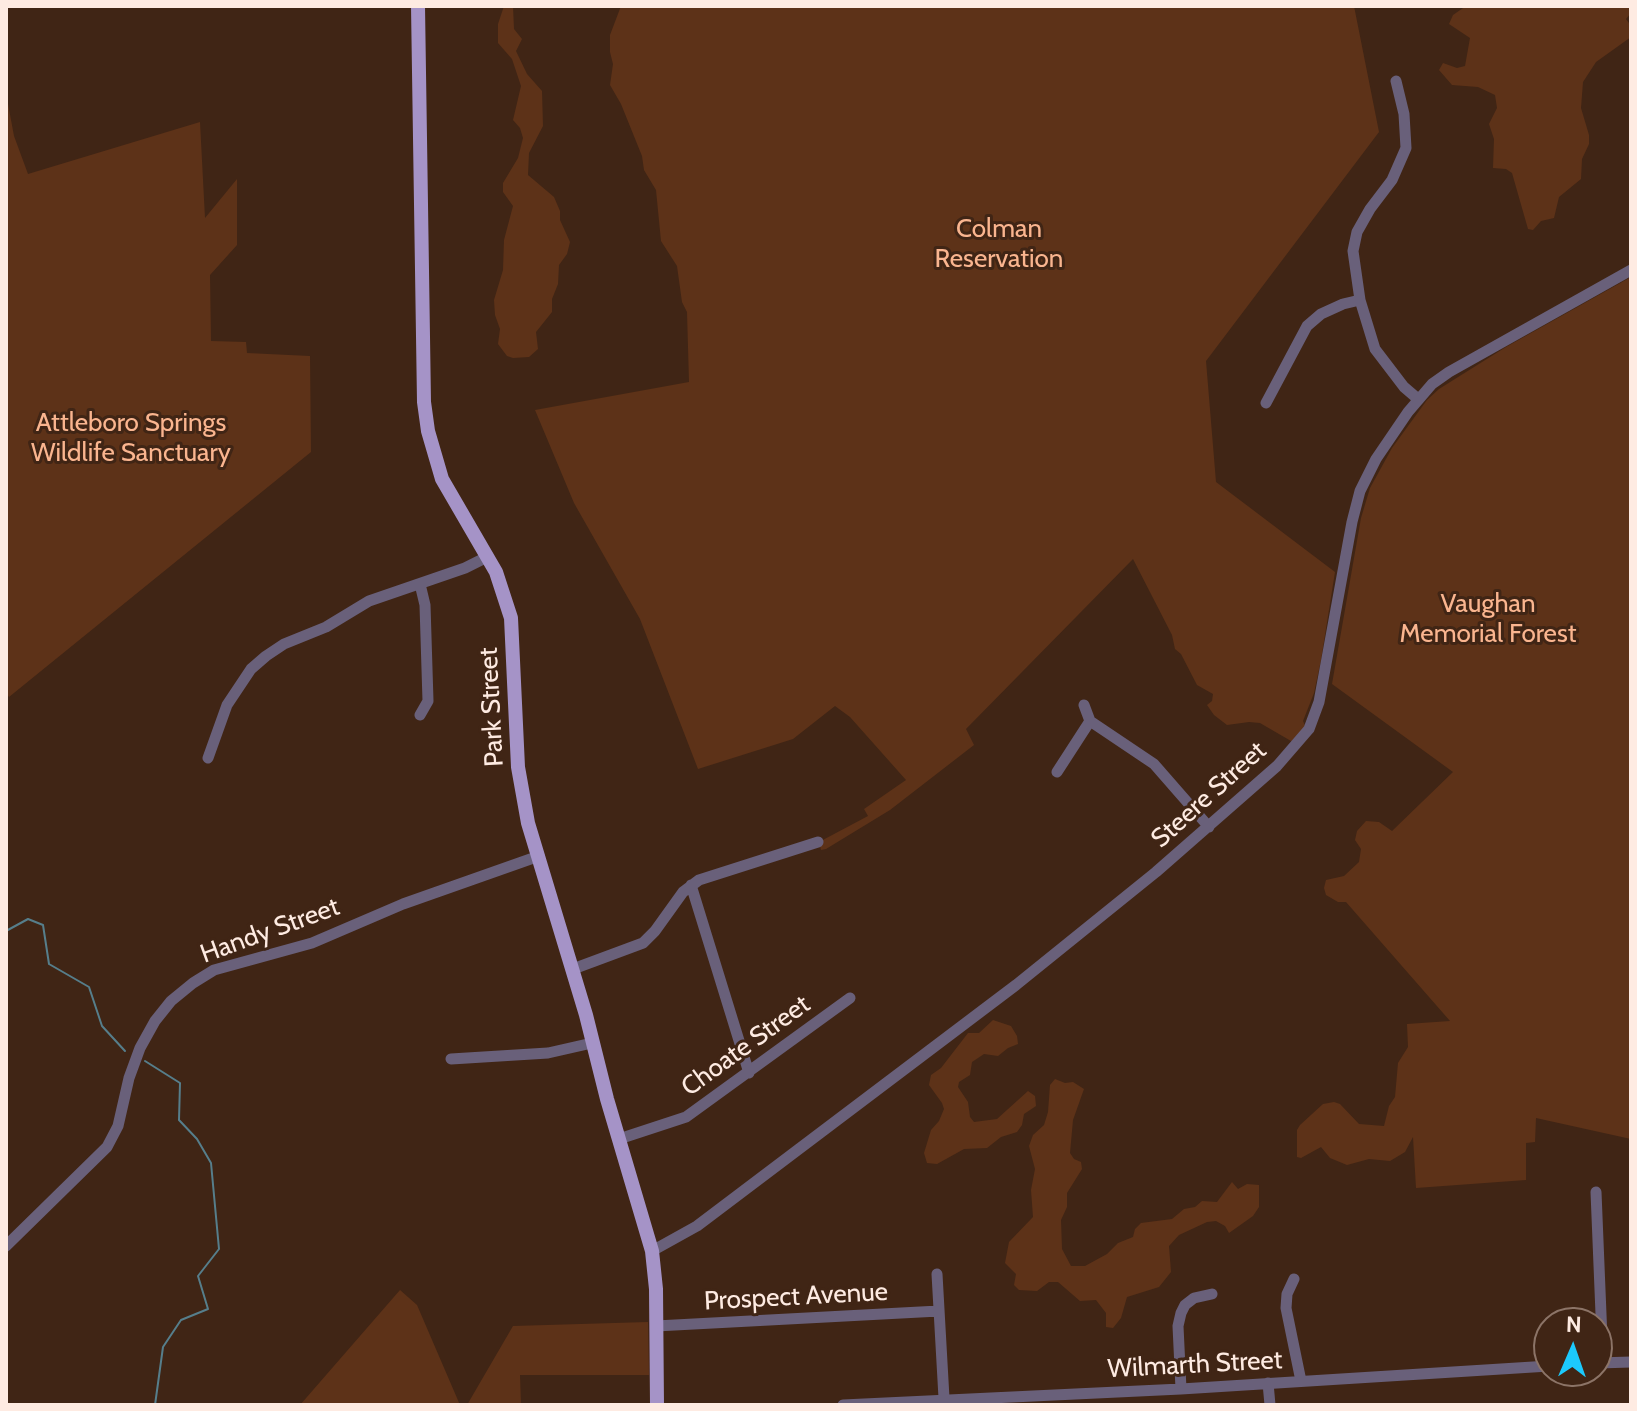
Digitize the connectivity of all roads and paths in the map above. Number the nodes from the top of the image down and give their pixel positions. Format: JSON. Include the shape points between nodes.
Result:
{"nodes":[{"id":1,"x":418,"y":6,"type":"edge"},
{"id":2,"x":1396,"y":81,"type":"dead end"},
{"id":3,"x":1631,"y":270,"type":"edge"},
{"id":4,"x":1360,"y":300,"type":"junction"},
{"id":5,"x":1418,"y":399,"type":"junction"},
{"id":6,"x":1266,"y":403,"type":"dead end"},
{"id":7,"x":487,"y":557,"type":"junction"},
{"id":8,"x":420,"y":584,"type":"junction"},
{"id":9,"x":1084,"y":705,"type":"dead end"},
{"id":10,"x":420,"y":715,"type":"dead end"},
{"id":11,"x":1090,"y":721,"type":"junction"},
{"id":12,"x":208,"y":758,"type":"dead end"},
{"id":13,"x":1057,"y":772,"type":"dead end"},
{"id":14,"x":1209,"y":827,"type":"junction"},
{"id":15,"x":818,"y":842,"type":"dead end"},
{"id":16,"x":539,"y":856,"type":"junction"},
{"id":17,"x":691,"y":885,"type":"junction"},
{"id":18,"x":573,"y":969,"type":"junction"},
{"id":19,"x":850,"y":998,"type":"dead end"},
{"id":20,"x":592,"y":1043,"type":"junction"},
{"id":21,"x":451,"y":1059,"type":"dead end"},
{"id":22,"x":749,"y":1073,"type":"junction"},
{"id":23,"x":619,"y":1139,"type":"junction"},
{"id":24,"x":1596,"y":1192,"type":"dead end"},
{"id":25,"x":6,"y":1246,"type":"edge"},
{"id":26,"x":652,"y":1251,"type":"junction"},
{"id":27,"x":937,"y":1274,"type":"dead end"},
{"id":28,"x":1294,"y":1279,"type":"dead end"},
{"id":29,"x":1212,"y":1294,"type":"dead end"},
{"id":30,"x":1599,"y":1307,"type":"edge"},
{"id":31,"x":939,"y":1311,"type":"junction"},
{"id":32,"x":656,"y":1326,"type":"junction"},
{"id":33,"x":1533,"y":1367,"type":"edge"},
{"id":34,"x":1301,"y":1381,"type":"junction"},
{"id":35,"x":1268,"y":1383,"type":"junction"},
{"id":36,"x":1181,"y":1389,"type":"junction"},
{"id":37,"x":944,"y":1398,"type":"junction"},
{"id":38,"x":853,"y":1404,"type":"edge"},
{"id":39,"x":657,"y":1405,"type":"edge"},
{"id":40,"x":843,"y":1405,"type":"edge"},
{"id":41,"x":1270,"y":1405,"type":"edge"}],
"edges":[{"from":1,"to":7,"type":"main road","name":"Park Street","via":[[424,402],[442,479]]},
{"from":2,"to":4,"type":"street","via":[[1406,148],[1392,180],[1357,232],[1353,251]]},
{"from":3,"to":5,"type":"street","name":"Steere Street","via":[[1449,372]]},
{"from":4,"to":5,"type":"street","via":[[1375,349]]},
{"from":4,"to":6,"type":"street","via":[[1321,314],[1307,326]]},
{"from":5,"to":14,"type":"street","name":"Steere Street","via":[[1360,491],[1326,675],[1309,729],[1277,766]]},
{"from":7,"to":8,"type":"street"},
{"from":7,"to":16,"type":"main road","name":"Park Street","via":[[511,618],[518,767]]},
{"from":8,"to":10,"type":"street","via":[[428,701]]},
{"from":8,"to":12,"type":"street","via":[[369,601],[284,644],[254,666],[227,705]]},
{"from":9,"to":11,"type":"street"},
{"from":11,"to":13,"type":"street"},
{"from":11,"to":14,"type":"street","via":[[1154,764]]},
{"from":14,"to":26,"type":"street","name":"Steere Street","via":[[1016,985],[697,1226]]},
{"from":15,"to":17,"type":"street"},
{"from":16,"to":18,"type":"main road","name":"Park Street"},
{"from":16,"to":25,"type":"street","name":"Handy Street","via":[[312,943],[214,970],[193,983],[171,1001],[140,1048],[107,1147]]},
{"from":17,"to":18,"type":"street","via":[[643,943]]},
{"from":17,"to":22,"type":"street"},
{"from":18,"to":20,"type":"main road","name":"Park Street"},
{"from":19,"to":22,"type":"street","name":"Choate Street"},
{"from":20,"to":21,"type":"street","via":[[548,1053]]},
{"from":20,"to":23,"type":"main road","name":"Park Street"},
{"from":22,"to":23,"type":"street","name":"Choate Street","via":[[686,1117]]},
{"from":23,"to":26,"type":"main road","name":"Park Street"},
{"from":24,"to":30,"type":"street"},
{"from":26,"to":32,"type":"main road","name":"Park Street"},
{"from":27,"to":31,"type":"street"},
{"from":28,"to":34,"type":"street","via":[[1286,1308]]},
{"from":29,"to":36,"type":"street","via":[[1194,1298],[1181,1313]]},
{"from":31,"to":32,"type":"street","name":"Prospect Avenue"},
{"from":31,"to":37,"type":"street"},
{"from":32,"to":39,"type":"main road","name":"Park Street"},
{"from":33,"to":34,"type":"street","name":"Wilmarth Street"},
{"from":34,"to":35,"type":"street","name":"Wilmarth Street"},
{"from":35,"to":36,"type":"street","name":"Wilmarth Street"},
{"from":35,"to":41,"type":"street"},
{"from":36,"to":37,"type":"street","name":"Wilmarth Street"},
{"from":37,"to":38,"type":"street","name":"Wilmarth Street"},
{"from":38,"to":40,"type":"street","name":"Wilmarth Street"}]}
